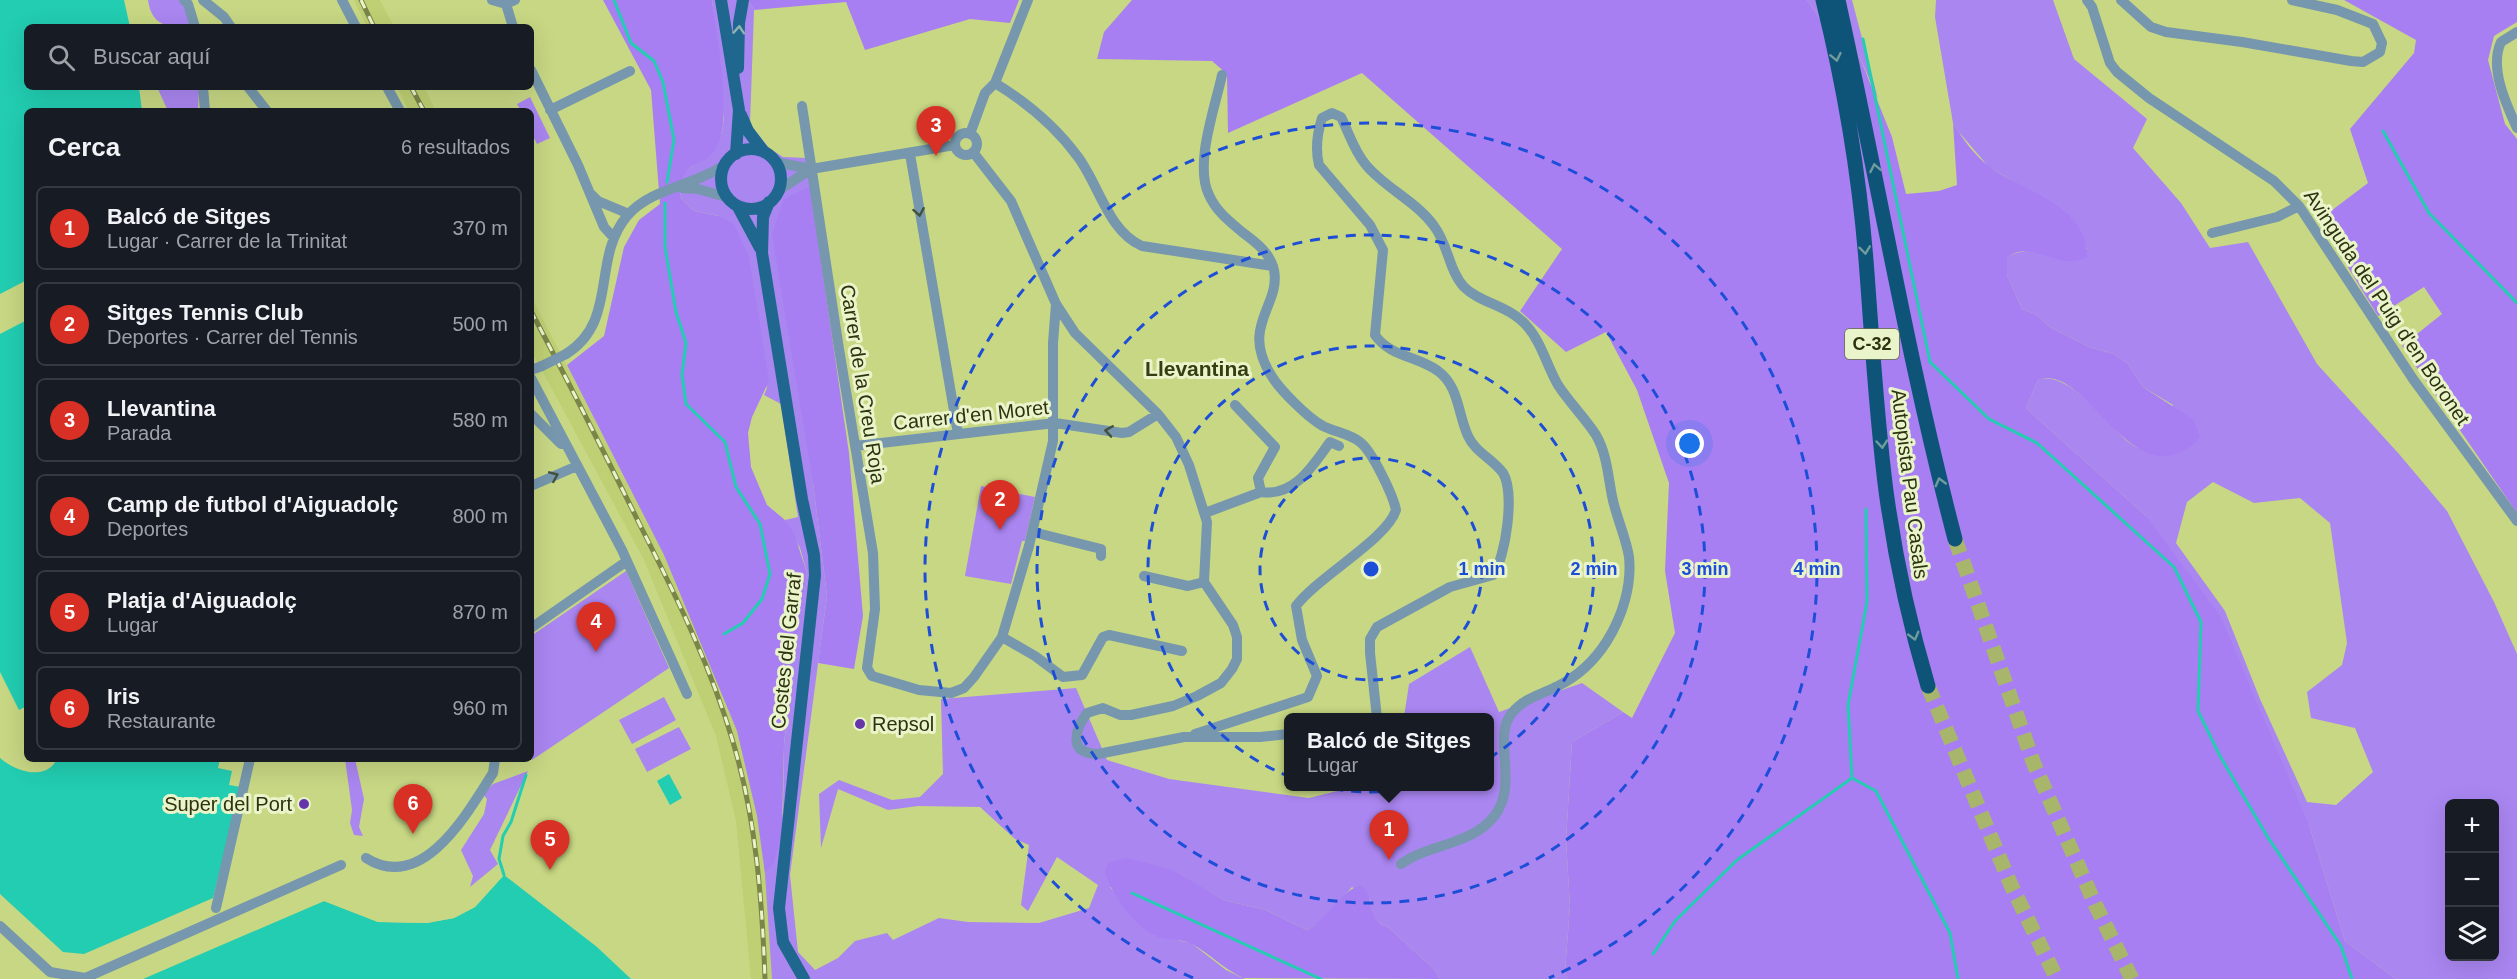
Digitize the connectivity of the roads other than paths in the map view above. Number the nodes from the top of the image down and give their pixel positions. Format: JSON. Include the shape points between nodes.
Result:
{"nodes":[{"id":1,"x":184,"y":0,"type":"edge"},
{"id":2,"x":202,"y":0,"type":"edge"},
{"id":3,"x":342,"y":0,"type":"edge"},
{"id":4,"x":492,"y":0,"type":"edge"},
{"id":5,"x":721,"y":0,"type":"edge"},
{"id":6,"x":743,"y":0,"type":"edge"},
{"id":7,"x":1028,"y":0,"type":"edge"},
{"id":8,"x":1823,"y":0,"type":"edge"},
{"id":9,"x":1838,"y":0,"type":"edge"},
{"id":10,"x":2121,"y":0,"type":"edge"},
{"id":11,"x":2292,"y":0,"type":"edge"},
{"id":12,"x":510,"y":2,"type":"edge"},
{"id":13,"x":2092,"y":2,"type":"edge"},
{"id":14,"x":194,"y":24,"type":"edge"},
{"id":15,"x":229,"y":24,"type":"edge"},
{"id":16,"x":354,"y":24,"type":"edge"},
{"id":17,"x":513,"y":24,"type":"edge"},
{"id":18,"x":2517,"y":32,"type":"edge"},
{"id":19,"x":630,"y":71,"type":"dead end"},
{"id":20,"x":1222,"y":75,"type":"dead end"},
{"id":21,"x":534,"y":76,"type":"edge"},
{"id":22,"x":995,"y":83,"type":"junction"},
{"id":23,"x":203,"y":90,"type":"edge"},
{"id":24,"x":250,"y":90,"type":"edge"},
{"id":25,"x":389,"y":90,"type":"edge"},
{"id":26,"x":738,"y":106,"type":"junction"},
{"id":27,"x":802,"y":106,"type":"dead end"},
{"id":28,"x":205,"y":108,"type":"edge"},
{"id":29,"x":265,"y":108,"type":"edge"},
{"id":30,"x":398,"y":108,"type":"edge"},
{"id":31,"x":550,"y":110,"type":"junction"},
{"id":32,"x":2517,"y":128,"type":"edge"},
{"id":33,"x":970,"y":134,"type":"junction"},
{"id":34,"x":955,"y":145,"type":"junction"},
{"id":35,"x":764,"y":152,"type":"junction"},
{"id":36,"x":973,"y":152,"type":"junction"},
{"id":37,"x":736,"y":153,"type":"junction"},
{"id":38,"x":910,"y":154,"type":"junction"},
{"id":39,"x":775,"y":162,"type":"junction"},
{"id":40,"x":723,"y":166,"type":"junction"},
{"id":41,"x":811,"y":169,"type":"junction"},
{"id":42,"x":675,"y":188,"type":"junction"},
{"id":43,"x":779,"y":190,"type":"junction"},
{"id":44,"x":591,"y":194,"type":"junction"},
{"id":45,"x":726,"y":196,"type":"junction"},
{"id":46,"x":769,"y":202,"type":"junction"},
{"id":47,"x":2299,"y":206,"type":"junction"},
{"id":48,"x":738,"y":207,"type":"junction"},
{"id":49,"x":629,"y":214,"type":"junction"},
{"id":50,"x":2212,"y":232,"type":"dead end"},
{"id":51,"x":614,"y":238,"type":"junction"},
{"id":52,"x":762,"y":253,"type":"junction"},
{"id":53,"x":1273,"y":266,"type":"junction"},
{"id":54,"x":1056,"y":304,"type":"junction"},
{"id":55,"x":534,"y":369,"type":"edge"},
{"id":56,"x":534,"y":384,"type":"edge"},
{"id":57,"x":1235,"y":405,"type":"dead end"},
{"id":58,"x":1158,"y":414,"type":"junction"},
{"id":59,"x":534,"y":417,"type":"edge"},
{"id":60,"x":1054,"y":423,"type":"junction"},
{"id":61,"x":958,"y":434,"type":"junction"},
{"id":62,"x":855,"y":446,"type":"junction"},
{"id":63,"x":1339,"y":446,"type":"dead end"},
{"id":64,"x":575,"y":462,"type":"junction"},
{"id":65,"x":534,"y":484,"type":"edge"},
{"id":66,"x":1261,"y":492,"type":"junction"},
{"id":67,"x":1205,"y":513,"type":"junction"},
{"id":68,"x":2517,"y":520,"type":"edge"},
{"id":69,"x":1033,"y":532,"type":"junction"},
{"id":70,"x":1955,"y":539,"type":"tunnel mouth"},
{"id":71,"x":1101,"y":556,"type":"dead end"},
{"id":72,"x":627,"y":561,"type":"junction"},
{"id":73,"x":1144,"y":576,"type":"dead end"},
{"id":74,"x":1204,"y":582,"type":"junction"},
{"id":75,"x":534,"y":626,"type":"edge"},
{"id":76,"x":1002,"y":637,"type":"junction"},
{"id":77,"x":1182,"y":651,"type":"dead end"},
{"id":78,"x":1928,"y":686,"type":"tunnel mouth"},
{"id":79,"x":687,"y":694,"type":"dead end"},
{"id":80,"x":1377,"y":713,"type":"edge"},
{"id":81,"x":1284,"y":734,"type":"edge"},
{"id":82,"x":1184,"y":737,"type":"junction"},
{"id":83,"x":249,"y":762,"type":"edge"},
{"id":84,"x":495,"y":762,"type":"edge"},
{"id":85,"x":366,"y":858,"type":"dead end"},
{"id":86,"x":1401,"y":864,"type":"dead end"},
{"id":87,"x":341,"y":865,"type":"dead end"},
{"id":88,"x":216,"y":908,"type":"dead end"},
{"id":89,"x":0,"y":926,"type":"edge"},
{"id":90,"x":804,"y":979,"type":"edge"}],
"edges":[{"from":1,"to":14,"type":"street"},
{"from":2,"to":15,"type":"street"},
{"from":3,"to":16,"type":"street"},
{"from":4,"to":12,"type":"street"},
{"from":5,"to":26,"type":"main road"},
{"from":26,"to":6,"type":"main road","one_way":true},
{"from":7,"to":22,"type":"street"},
{"from":8,"to":78,"type":"highway","name":"Autopista Pau Casals","number":"C-32","one_way":true,"via":[[1856,176],[1887,500],[1904,595]]},
{"from":70,"to":9,"type":"highway","name":"Autopista Pau Casals","number":"C-32","one_way":true,"via":[[1907,342],[1874,162]]},
{"from":10,"to":11,"type":"street","via":[[2151,27],[2166,32],[2351,61],[2363,62],[2380,52],[2382,43],[2373,24],[2337,10]]},
{"from":12,"to":17,"type":"street"},
{"from":13,"to":47,"type":"street","name":"Avinguda del Puig d'en Boronet","via":[[2110,63],[2123,78],[2274,181]]},
{"from":18,"to":32,"type":"street","via":[[2501,42],[2496,63]]},
{"from":19,"to":31,"type":"street"},
{"from":20,"to":53,"type":"street","via":[[1203,170],[1208,195],[1222,215],[1262,249]]},
{"from":21,"to":31,"type":"street"},
{"from":22,"to":33,"type":"street","via":[[985,93]]},
{"from":22,"to":53,"type":"street","via":[[1038,114],[1078,157],[1127,239],[1142,246]]},
{"from":23,"to":28,"type":"street"},
{"from":24,"to":29,"type":"street"},
{"from":25,"to":30,"type":"street"},
{"from":26,"to":35,"type":"main road","via":[[748,130]]},
{"from":26,"to":37,"type":"main road"},
{"from":27,"to":41,"type":"street","name":"Carrer de la Creu Roja"},
{"from":31,"to":44,"type":"street"},
{"from":33,"to":34,"type":"street","via":[[958,136]]},
{"from":33,"to":36,"type":"street","via":[[976,142]]},
{"from":34,"to":36,"type":"street","via":[[960,154]]},
{"from":34,"to":38,"type":"street"},
{"from":35,"to":37,"type":"main road","via":[[750,149]]},
{"from":35,"to":39,"type":"main road"},
{"from":36,"to":54,"type":"street","via":[[1011,201]]},
{"from":37,"to":40,"type":"main road"},
{"from":38,"to":41,"type":"street"},
{"from":38,"to":61,"type":"street","one_way":true},
{"from":39,"to":41,"type":"street"},
{"from":39,"to":43,"type":"main road","via":[[781,178]]},
{"from":40,"to":42,"type":"street"},
{"from":40,"to":45,"type":"main road","via":[[721,181]]},
{"from":41,"to":43,"type":"street"},
{"from":41,"to":62,"type":"street","name":"Carrer de la Creu Roja"},
{"from":42,"to":45,"type":"street"},
{"from":42,"to":49,"type":"street"},
{"from":43,"to":46,"type":"main road"},
{"from":44,"to":49,"type":"street"},
{"from":44,"to":51,"type":"street","via":[[604,227]]},
{"from":45,"to":48,"type":"main road"},
{"from":46,"to":48,"type":"main road","via":[[758,209]]},
{"from":46,"to":52,"type":"main road","via":[[763,217]]},
{"from":47,"to":50,"type":"street","via":[[2277,217]]},
{"from":47,"to":68,"type":"street","name":"Avinguda del Puig d'en Boronet","via":[[2413,379]]},
{"from":48,"to":52,"type":"main road"},
{"from":49,"to":51,"type":"street"},
{"from":51,"to":55,"type":"street","bridge":true,"via":[[593,328],[566,354]]},
{"from":52,"to":90,"type":"main road","name":"Costes del Garraf","via":[[815,565],[778,908],[783,942]]},
{"from":53,"to":82,"type":"street","via":[[1274,281],[1258,331],[1271,375],[1320,424],[1362,443],[1387,482],[1396,510],[1389,526],[1322,579],[1296,606],[1302,640],[1317,676],[1308,697]]},
{"from":54,"to":58,"type":"street","via":[[1075,333]]},
{"from":54,"to":60,"type":"street"},
{"from":56,"to":64,"type":"street"},
{"from":57,"to":66,"type":"street","via":[[1275,447],[1258,478]]},
{"from":58,"to":60,"type":"street","name":"Carrer d'en Moret","one_way":true,"via":[[1122,433]]},
{"from":58,"to":67,"type":"street","via":[[1176,437]]},
{"from":59,"to":64,"type":"street"},
{"from":60,"to":61,"type":"street","name":"Carrer d'en Moret"},
{"from":60,"to":69,"type":"street"},
{"from":61,"to":62,"type":"street","name":"Carrer d'en Moret"},
{"from":62,"to":76,"type":"street","name":"Carrer de la Creu Roja","via":[[873,553],[875,609],[867,668],[872,676],[936,693],[951,693],[964,688]]},
{"from":63,"to":66,"type":"street","via":[[1330,442],[1301,481],[1269,494]]},
{"from":65,"to":64,"type":"street","one_way":true},
{"from":64,"to":72,"type":"street"},
{"from":66,"to":67,"type":"street"},
{"from":67,"to":74,"type":"street","via":[[1208,534]]},
{"from":69,"to":71,"type":"street","via":[[1101,549]]},
{"from":69,"to":76,"type":"street"},
{"from":72,"to":75,"type":"street"},
{"from":72,"to":79,"type":"street"},
{"from":73,"to":74,"type":"street","via":[[1188,586]]},
{"from":74,"to":82,"type":"street","via":[[1237,637],[1237,659],[1221,683],[1173,706],[1131,716],[1103,708],[1094,710],[1081,721],[1076,741],[1086,754],[1098,754]]},
{"from":76,"to":77,"type":"street","via":[[1070,678],[1082,675],[1103,637],[1109,635]]},
{"from":80,"to":86,"type":"street","via":[[1370,653],[1373,632],[1383,621],[1450,587],[1493,575],[1501,560],[1510,498],[1503,474],[1470,440],[1447,380],[1438,371],[1391,349],[1375,335],[1383,250],[1370,225],[1319,165],[1322,118],[1332,113],[1341,117],[1367,166],[1434,225],[1462,284],[1517,316],[1533,333],[1560,387],[1601,446],[1629,555],[1623,605],[1599,653],[1566,682],[1519,705],[1510,715],[1504,730],[1505,792],[1494,817],[1472,835],[1422,852]]},
{"from":81,"to":82,"type":"street"},
{"from":83,"to":88,"type":"street"},
{"from":84,"to":85,"type":"street","via":[[494,773],[437,850],[404,866]]},
{"from":87,"to":89,"type":"street","via":[[85,978],[51,972]]}]}
